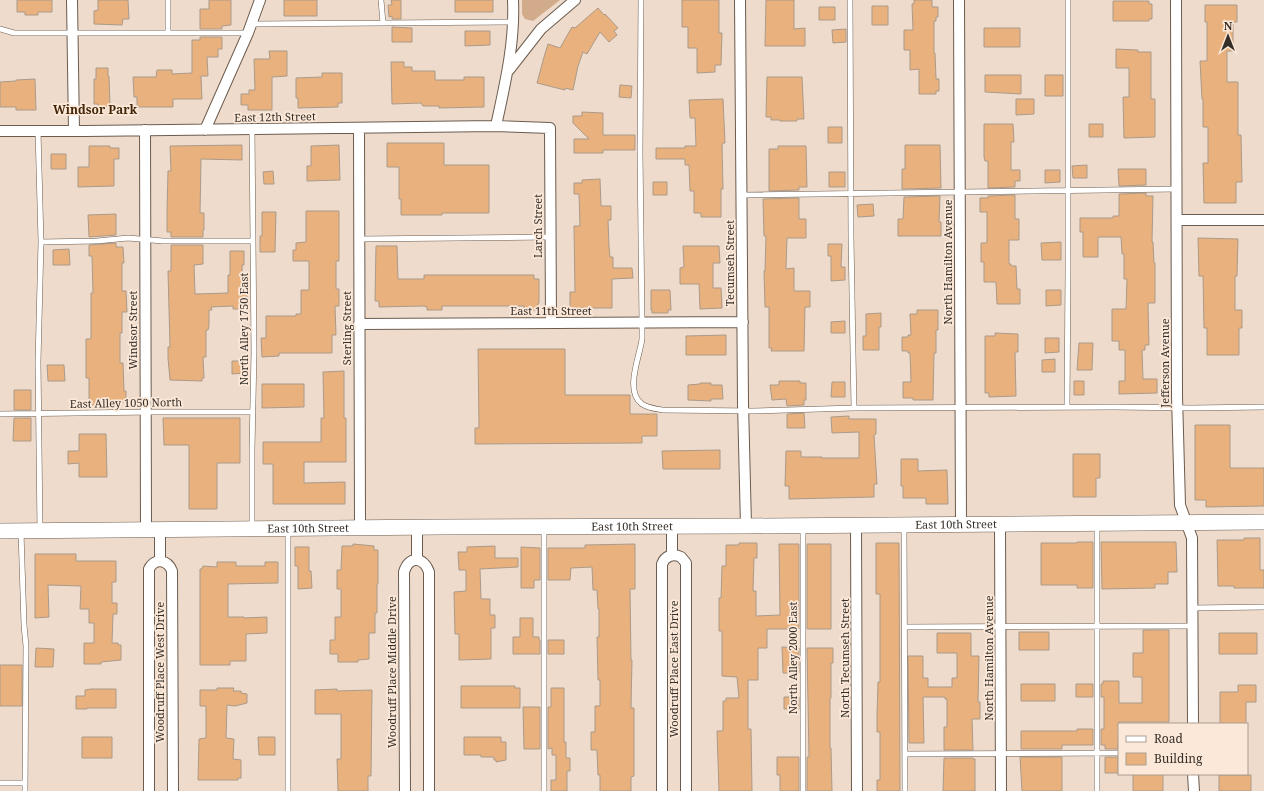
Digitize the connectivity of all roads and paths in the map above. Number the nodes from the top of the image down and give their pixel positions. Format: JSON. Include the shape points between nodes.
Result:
{"nodes":[{"id":1,"x":72,"y":0,"type":"edge"},
{"id":2,"x":168,"y":0,"type":"edge"},
{"id":3,"x":260,"y":0,"type":"edge"},
{"id":4,"x":380,"y":0,"type":"edge"},
{"id":5,"x":513,"y":0,"type":"edge"},
{"id":6,"x":575,"y":0,"type":"edge"},
{"id":7,"x":641,"y":0,"type":"edge"},
{"id":8,"x":740,"y":0,"type":"edge"},
{"id":9,"x":850,"y":0,"type":"edge"},
{"id":10,"x":959,"y":0,"type":"edge"},
{"id":11,"x":1068,"y":0,"type":"edge"},
{"id":12,"x":1176,"y":0,"type":"edge"},
{"id":13,"x":513,"y":22,"type":"junction"},
{"id":14,"x":383,"y":23,"type":"junction"},
{"id":15,"x":0,"y":29,"type":"edge"},
{"id":16,"x":250,"y":29,"type":"junction"},
{"id":17,"x":73,"y":33,"type":"junction"},
{"id":18,"x":168,"y":33,"type":"junction"},
{"id":19,"x":508,"y":72,"type":"junction"},
{"id":20,"x":496,"y":126,"type":"junction"},
{"id":21,"x":359,"y":128,"type":"junction"},
{"id":22,"x":550,"y":128,"type":"joint"},
{"id":23,"x":252,"y":129,"type":"junction"},
{"id":24,"x":145,"y":130,"type":"junction"},
{"id":25,"x":205,"y":130,"type":"junction"},
{"id":26,"x":0,"y":131,"type":"edge"},
{"id":27,"x":38,"y":131,"type":"junction"},
{"id":28,"x":74,"y":131,"type":"junction"},
{"id":29,"x":1177,"y":190,"type":"junction"},
{"id":30,"x":1068,"y":191,"type":"junction"},
{"id":31,"x":851,"y":193,"type":"junction"},
{"id":32,"x":960,"y":193,"type":"junction"},
{"id":33,"x":742,"y":195,"type":"junction"},
{"id":34,"x":1177,"y":220,"type":"junction"},
{"id":35,"x":1264,"y":220,"type":"edge"},
{"id":36,"x":550,"y":236,"type":"junction"},
{"id":37,"x":145,"y":239,"type":"junction"},
{"id":38,"x":359,"y":239,"type":"junction"},
{"id":39,"x":253,"y":241,"type":"junction"},
{"id":40,"x":41,"y":242,"type":"junction"},
{"id":41,"x":743,"y":322,"type":"junction"},
{"id":42,"x":551,"y":323,"type":"junction"},
{"id":43,"x":642,"y":323,"type":"junction"},
{"id":44,"x":360,"y":324,"type":"junction"},
{"id":45,"x":1067,"y":407,"type":"junction"},
{"id":46,"x":1264,"y":407,"type":"edge"},
{"id":47,"x":854,"y":408,"type":"junction"},
{"id":48,"x":961,"y":408,"type":"junction"},
{"id":49,"x":1178,"y":408,"type":"junction"},
{"id":50,"x":744,"y":411,"type":"junction"},
{"id":51,"x":146,"y":412,"type":"junction"},
{"id":52,"x":253,"y":412,"type":"junction"},
{"id":53,"x":0,"y":414,"type":"edge"},
{"id":54,"x":39,"y":415,"type":"junction"},
{"id":55,"x":1187,"y":522,"type":"junction"},
{"id":56,"x":1264,"y":522,"type":"edge"},
{"id":57,"x":1097,"y":523,"type":"junction"},
{"id":58,"x":904,"y":524,"type":"junction"},
{"id":59,"x":961,"y":524,"type":"junction"},
{"id":60,"x":1000,"y":524,"type":"junction"},
{"id":61,"x":856,"y":525,"type":"junction"},
{"id":62,"x":746,"y":526,"type":"junction"},
{"id":63,"x":802,"y":526,"type":"junction"},
{"id":64,"x":417,"y":527,"type":"junction"},
{"id":65,"x":544,"y":527,"type":"junction"},
{"id":66,"x":672,"y":527,"type":"junction"},
{"id":67,"x":360,"y":528,"type":"junction"},
{"id":68,"x":252,"y":529,"type":"junction"},
{"id":69,"x":288,"y":529,"type":"junction"},
{"id":70,"x":153,"y":530,"type":"junction"},
{"id":71,"x":0,"y":531,"type":"edge"},
{"id":72,"x":21,"y":531,"type":"junction"},
{"id":73,"x":40,"y":531,"type":"junction"},
{"id":74,"x":672,"y":555,"type":"junction"},
{"id":75,"x":417,"y":560,"type":"junction"},
{"id":76,"x":160,"y":561,"type":"junction"},
{"id":77,"x":1264,"y":607,"type":"edge"},
{"id":78,"x":1193,"y":608,"type":"junction"},
{"id":79,"x":1193,"y":626,"type":"junction"},
{"id":80,"x":905,"y":627,"type":"junction"},
{"id":81,"x":1001,"y":627,"type":"junction"},
{"id":82,"x":1097,"y":627,"type":"junction"},
{"id":83,"x":1193,"y":723,"type":"edge"},
{"id":84,"x":1097,"y":753,"type":"junction"},
{"id":85,"x":1118,"y":753,"type":"edge"},
{"id":86,"x":905,"y":754,"type":"junction"},
{"id":87,"x":1001,"y":754,"type":"junction"},
{"id":88,"x":1193,"y":775,"type":"edge"},
{"id":89,"x":0,"y":783,"type":"edge"},
{"id":90,"x":25,"y":783,"type":"junction"},
{"id":91,"x":25,"y":791,"type":"edge"},
{"id":92,"x":149,"y":791,"type":"edge"},
{"id":93,"x":172,"y":791,"type":"edge"},
{"id":94,"x":288,"y":791,"type":"edge"},
{"id":95,"x":405,"y":791,"type":"edge"},
{"id":96,"x":429,"y":791,"type":"edge"},
{"id":97,"x":544,"y":791,"type":"edge"},
{"id":98,"x":662,"y":791,"type":"edge"},
{"id":99,"x":686,"y":791,"type":"edge"},
{"id":100,"x":803,"y":791,"type":"edge"},
{"id":101,"x":857,"y":791,"type":"edge"},
{"id":102,"x":905,"y":791,"type":"edge"},
{"id":103,"x":1002,"y":791,"type":"edge"},
{"id":104,"x":1097,"y":791,"type":"edge"},
{"id":105,"x":1194,"y":791,"type":"edge"}],
"edges":[{"from":1,"to":17,"type":"street"},
{"from":2,"to":18,"type":"lane"},
{"from":3,"to":16,"type":"street"},
{"from":4,"to":14,"type":"lane"},
{"from":5,"to":13,"type":"street"},
{"from":6,"to":19,"type":"street","via":[[541,29]]},
{"from":7,"to":43,"type":"lane"},
{"from":8,"to":33,"type":"street","name":"Tecumseh Street"},
{"from":9,"to":31,"type":"lane"},
{"from":10,"to":32,"type":"street","name":"North Hamilton Avenue"},
{"from":11,"to":30,"type":"lane"},
{"from":12,"to":29,"type":"street","name":"Jefferson Avenue"},
{"from":13,"to":14,"type":"lane"},
{"from":13,"to":19,"type":"street"},
{"from":14,"to":16,"type":"lane"},
{"from":15,"to":17,"type":"lane","via":[[14,33]]},
{"from":16,"to":18,"type":"lane"},
{"from":16,"to":25,"type":"street"},
{"from":17,"to":18,"type":"lane"},
{"from":17,"to":28,"type":"street"},
{"from":19,"to":20,"type":"street"},
{"from":20,"to":21,"type":"street","name":"East 12th Street"},
{"from":20,"to":22,"type":"street","name":"East 12th Street"},
{"from":21,"to":23,"type":"street","name":"East 12th Street"},
{"from":21,"to":38,"type":"street","name":"Sterling Street"},
{"from":22,"to":36,"type":"street","name":"Larch Street"},
{"from":23,"to":25,"type":"street","name":"East 12th Street"},
{"from":23,"to":39,"type":"lane","name":"North Alley 1750 East"},
{"from":24,"to":25,"type":"street","name":"East 12th Street"},
{"from":24,"to":28,"type":"street","name":"East 12th Street"},
{"from":24,"to":37,"type":"street","name":"Windsor Street"},
{"from":26,"to":27,"type":"street","name":"East 12th Street"},
{"from":27,"to":28,"type":"street","name":"East 12th Street"},
{"from":27,"to":40,"type":"lane"},
{"from":29,"to":30,"type":"lane"},
{"from":29,"to":34,"type":"street","name":"Jefferson Avenue"},
{"from":30,"to":32,"type":"lane"},
{"from":30,"to":45,"type":"lane"},
{"from":31,"to":32,"type":"lane"},
{"from":31,"to":33,"type":"lane"},
{"from":31,"to":47,"type":"lane"},
{"from":32,"to":48,"type":"street","name":"North Hamilton Avenue"},
{"from":33,"to":41,"type":"street","name":"Tecumseh Street"},
{"from":34,"to":35,"type":"street"},
{"from":34,"to":49,"type":"street","name":"Jefferson Avenue"},
{"from":36,"to":38,"type":"lane"},
{"from":36,"to":42,"type":"street","name":"Larch Street"},
{"from":37,"to":39,"type":"lane"},
{"from":37,"to":40,"type":"lane"},
{"from":37,"to":51,"type":"street","name":"Windsor Street"},
{"from":38,"to":44,"type":"street","name":"Sterling Street"},
{"from":39,"to":52,"type":"lane","name":"North Alley 1750 East"},
{"from":40,"to":54,"type":"lane"},
{"from":41,"to":43,"type":"street","name":"East 11th Street"},
{"from":41,"to":50,"type":"street","name":"Tecumseh Street"},
{"from":42,"to":43,"type":"street","name":"East 11th Street"},
{"from":42,"to":44,"type":"street","name":"East 11th Street"},
{"from":43,"to":50,"type":"lane","via":[[642,339],[634,370],[634,387],[641,404],[663,410]]},
{"from":44,"to":67,"type":"street","name":"Sterling Street"},
{"from":45,"to":48,"type":"lane"},
{"from":45,"to":49,"type":"lane"},
{"from":46,"to":49,"type":"lane"},
{"from":47,"to":48,"type":"lane"},
{"from":47,"to":50,"type":"lane"},
{"from":48,"to":59,"type":"street","name":"North Hamilton Avenue"},
{"from":49,"to":55,"type":"street","name":"Jefferson Avenue","via":[[1180,505]]},
{"from":50,"to":62,"type":"street","name":"Tecumseh Street"},
{"from":51,"to":52,"type":"lane","name":"East Alley 1050 North"},
{"from":51,"to":54,"type":"lane","name":"East Alley 1050 North"},
{"from":51,"to":70,"type":"street","name":"Windsor Street"},
{"from":52,"to":68,"type":"lane","name":"North Alley 1750 East"},
{"from":53,"to":54,"type":"lane","name":"East Alley 1050 North"},
{"from":54,"to":73,"type":"lane"},
{"from":55,"to":56,"type":"main road","name":"East 10th Street"},
{"from":55,"to":57,"type":"main road","name":"East 10th Street"},
{"from":55,"to":78,"type":"street","name":"Jefferson Avenue","via":[[1192,538]]},
{"from":57,"to":60,"type":"main road","name":"East 10th Street"},
{"from":57,"to":82,"type":"lane"},
{"from":58,"to":59,"type":"main road","name":"East 10th Street"},
{"from":58,"to":61,"type":"main road","name":"East 10th Street"},
{"from":58,"to":80,"type":"lane"},
{"from":59,"to":60,"type":"main road","name":"East 10th Street"},
{"from":60,"to":81,"type":"street","name":"North Hamilton Avenue"},
{"from":61,"to":63,"type":"main road","name":"East 10th Street"},
{"from":61,"to":101,"type":"street","name":"North Tecumseh Street"},
{"from":62,"to":63,"type":"main road","name":"East 10th Street"},
{"from":62,"to":66,"type":"main road","name":"East 10th Street"},
{"from":63,"to":100,"type":"lane","name":"North Alley 2000 East"},
{"from":64,"to":65,"type":"main road","name":"East 10th Street"},
{"from":64,"to":67,"type":"main road","name":"East 10th Street"},
{"from":64,"to":75,"type":"street"},
{"from":65,"to":66,"type":"main road","name":"East 10th Street"},
{"from":65,"to":97,"type":"lane"},
{"from":66,"to":74,"type":"street"},
{"from":67,"to":69,"type":"main road","name":"East 10th Street"},
{"from":68,"to":69,"type":"main road","name":"East 10th Street"},
{"from":68,"to":70,"type":"main road","name":"East 10th Street"},
{"from":69,"to":94,"type":"lane"},
{"from":70,"to":73,"type":"main road","name":"East 10th Street"},
{"from":70,"to":76,"type":"street"},
{"from":71,"to":72,"type":"main road","name":"East 10th Street"},
{"from":72,"to":73,"type":"main road","name":"East 10th Street"},
{"from":72,"to":90,"type":"lane","via":[[26,646]]},
{"from":74,"to":98,"type":"street","name":"Woodruff Place East Drive","via":[[665,558],[662,564]]},
{"from":74,"to":99,"type":"street","name":"Woodruff Place East Drive","via":[[681,557],[686,563]]},
{"from":75,"to":95,"type":"street","name":"Woodruff Place Middle Drive","via":[[406,565],[404,572]]},
{"from":75,"to":96,"type":"street","via":[[427,566],[429,572]]},
{"from":76,"to":92,"type":"street","name":"Woodruff Place West Drive","via":[[155,562],[149,569]]},
{"from":76,"to":93,"type":"street","name":"Woodruff Place West Drive","via":[[167,563],[172,571]]},
{"from":77,"to":78,"type":"lane"},
{"from":78,"to":79,"type":"street","name":"Jefferson Avenue"},
{"from":79,"to":82,"type":"lane"},
{"from":79,"to":83,"type":"street","name":"Jefferson Avenue"},
{"from":80,"to":81,"type":"lane"},
{"from":80,"to":86,"type":"lane"},
{"from":81,"to":82,"type":"lane"},
{"from":81,"to":87,"type":"street","name":"North Hamilton Avenue"},
{"from":82,"to":84,"type":"lane"},
{"from":84,"to":85,"type":"lane"},
{"from":84,"to":87,"type":"lane"},
{"from":84,"to":104,"type":"lane"},
{"from":86,"to":87,"type":"lane"},
{"from":86,"to":102,"type":"lane"},
{"from":87,"to":103,"type":"street","name":"North Hamilton Avenue"},
{"from":88,"to":105,"type":"street"},
{"from":89,"to":90,"type":"lane"},
{"from":90,"to":91,"type":"lane"}]}
